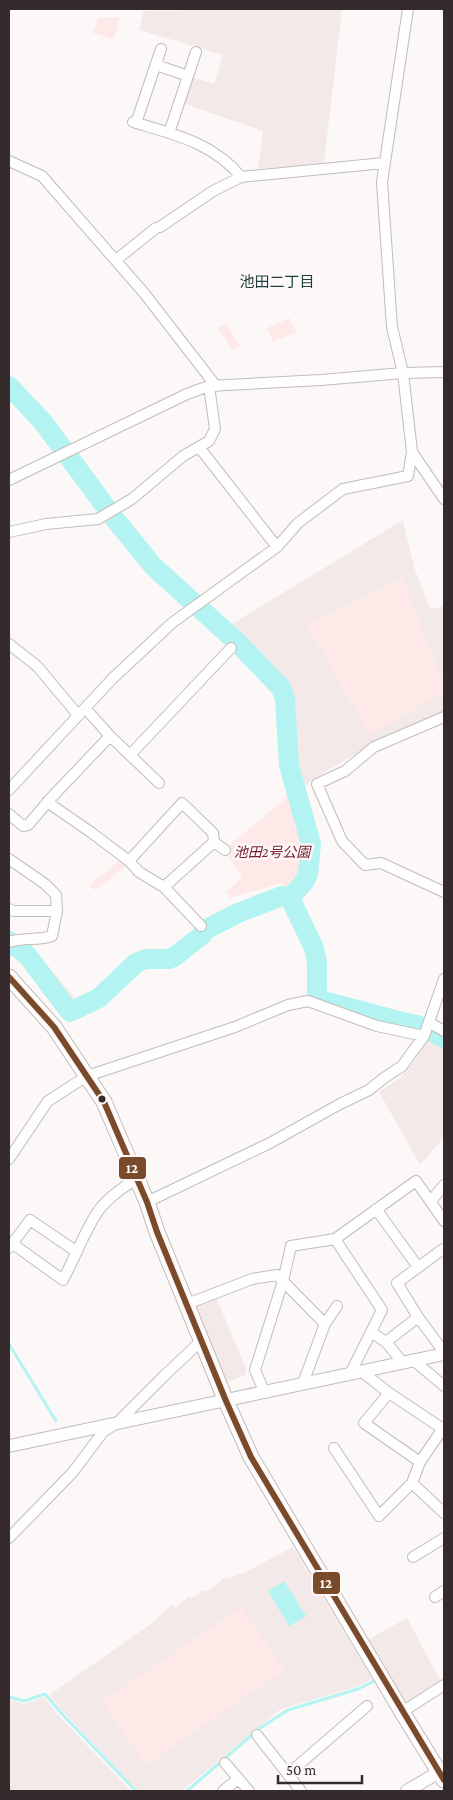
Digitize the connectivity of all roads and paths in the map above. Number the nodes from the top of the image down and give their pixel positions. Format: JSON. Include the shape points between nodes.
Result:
{"nodes":[{"id":1,"x":408,"y":9,"type":"edge"},
{"id":2,"x":161,"y":49,"type":"dead end"},
{"id":3,"x":196,"y":52,"type":"dead end"},
{"id":4,"x":156,"y":65,"type":"junction"},
{"id":5,"x":188,"y":76,"type":"junction"},
{"id":6,"x":169,"y":132,"type":"junction"},
{"id":7,"x":9,"y":161,"type":"edge"},
{"id":8,"x":384,"y":163,"type":"junction"},
{"id":9,"x":241,"y":177,"type":"junction"},
{"id":10,"x":116,"y":260,"type":"junction"},
{"id":11,"x":444,"y":372,"type":"edge"},
{"id":12,"x":403,"y":373,"type":"junction"},
{"id":13,"x":213,"y":386,"type":"junction"},
{"id":14,"x":199,"y":447,"type":"junction"},
{"id":15,"x":412,"y":452,"type":"junction"},
{"id":16,"x":9,"y":480,"type":"edge"},
{"id":17,"x":444,"y":499,"type":"edge"},
{"id":18,"x":9,"y":532,"type":"edge"},
{"id":19,"x":277,"y":546,"type":"junction"},
{"id":20,"x":9,"y":644,"type":"edge"},
{"id":21,"x":231,"y":648,"type":"dead end"},
{"id":22,"x":82,"y":711,"type":"junction"},
{"id":23,"x":444,"y":717,"type":"edge"},
{"id":24,"x":110,"y":736,"type":"junction"},
{"id":25,"x":130,"y":755,"type":"junction"},
{"id":26,"x":159,"y":783,"type":"dead end"},
{"id":27,"x":9,"y":790,"type":"edge"},
{"id":28,"x":48,"y":802,"type":"junction"},
{"id":29,"x":9,"y":814,"type":"edge"},
{"id":30,"x":214,"y":842,"type":"junction"},
{"id":31,"x":225,"y":850,"type":"dead end"},
{"id":32,"x":9,"y":859,"type":"edge"},
{"id":33,"x":128,"y":861,"type":"junction"},
{"id":34,"x":164,"y":886,"type":"junction"},
{"id":35,"x":444,"y":892,"type":"edge"},
{"id":36,"x":9,"y":908,"type":"edge"},
{"id":37,"x":57,"y":911,"type":"junction"},
{"id":38,"x":201,"y":926,"type":"dead end"},
{"id":39,"x":11,"y":941,"type":"edge"},
{"id":40,"x":9,"y":976,"type":"edge"},
{"id":41,"x":444,"y":979,"type":"edge"},
{"id":42,"x":427,"y":1029,"type":"junction"},
{"id":43,"x":444,"y":1032,"type":"edge"},
{"id":44,"x":87,"y":1076,"type":"junction"},
{"id":45,"x":9,"y":1158,"type":"edge"},
{"id":46,"x":136,"y":1179,"type":"junction"},
{"id":47,"x":444,"y":1185,"type":"edge"},
{"id":48,"x":431,"y":1201,"type":"junction"},
{"id":49,"x":147,"y":1202,"type":"junction"},
{"id":50,"x":376,"y":1209,"type":"junction"},
{"id":51,"x":444,"y":1221,"type":"edge"},
{"id":52,"x":335,"y":1239,"type":"junction"},
{"id":53,"x":11,"y":1247,"type":"edge"},
{"id":54,"x":443,"y":1249,"type":"edge"},
{"id":55,"x":77,"y":1252,"type":"junction"},
{"id":56,"x":418,"y":1267,"type":"junction"},
{"id":57,"x":283,"y":1281,"type":"junction"},
{"id":58,"x":187,"y":1304,"type":"junction"},
{"id":59,"x":337,"y":1306,"type":"dead end"},
{"id":60,"x":418,"y":1317,"type":"junction"},
{"id":61,"x":325,"y":1324,"type":"junction"},
{"id":62,"x":370,"y":1332,"type":"junction"},
{"id":63,"x":201,"y":1341,"type":"junction"},
{"id":64,"x":386,"y":1342,"type":"junction"},
{"id":65,"x":444,"y":1353,"type":"edge"},
{"id":66,"x":408,"y":1362,"type":"junction"},
{"id":67,"x":356,"y":1373,"type":"junction"},
{"id":68,"x":303,"y":1383,"type":"junction"},
{"id":69,"x":444,"y":1386,"type":"edge"},
{"id":70,"x":264,"y":1391,"type":"junction"},
{"id":71,"x":389,"y":1392,"type":"junction"},
{"id":72,"x":226,"y":1401,"type":"junction"},
{"id":73,"x":118,"y":1422,"type":"junction"},
{"id":74,"x":442,"y":1434,"type":"edge"},
{"id":75,"x":9,"y":1446,"type":"edge"},
{"id":76,"x":334,"y":1448,"type":"dead end"},
{"id":77,"x":420,"y":1462,"type":"junction"},
{"id":78,"x":412,"y":1483,"type":"junction"},
{"id":79,"x":443,"y":1508,"type":"edge"},
{"id":80,"x":9,"y":1538,"type":"edge"},
{"id":81,"x":444,"y":1538,"type":"edge"},
{"id":82,"x":413,"y":1558,"type":"dead end"},
{"id":83,"x":444,"y":1591,"type":"edge"},
{"id":84,"x":435,"y":1597,"type":"dead end"},
{"id":85,"x":444,"y":1685,"type":"edge"},
{"id":86,"x":368,"y":1706,"type":"dead end"},
{"id":87,"x":402,"y":1712,"type":"junction"},
{"id":88,"x":257,"y":1736,"type":"dead end"},
{"id":89,"x":225,"y":1763,"type":"dead end"},
{"id":90,"x":288,"y":1774,"type":"junction"},
{"id":91,"x":442,"y":1776,"type":"edge"},
{"id":92,"x":238,"y":1779,"type":"junction"},
{"id":93,"x":223,"y":1791,"type":"edge"},
{"id":94,"x":249,"y":1791,"type":"edge"},
{"id":95,"x":302,"y":1791,"type":"edge"},
{"id":96,"x":407,"y":1791,"type":"edge"}],
"edges":[{"from":1,"to":8,"type":"street"},
{"from":2,"to":4,"type":"street"},
{"from":3,"to":5,"type":"street"},
{"from":4,"to":5,"type":"street"},
{"from":4,"to":6,"type":"street","via":[[135,123]]},
{"from":5,"to":6,"type":"street"},
{"from":6,"to":9,"type":"street","via":[[206,147]]},
{"from":7,"to":10,"type":"street","via":[[42,176]]},
{"from":8,"to":9,"type":"street"},
{"from":8,"to":12,"type":"street","via":[[382,182],[392,327]]},
{"from":9,"to":10,"type":"street","via":[[156,228]]},
{"from":10,"to":13,"type":"street"},
{"from":11,"to":12,"type":"street"},
{"from":12,"to":13,"type":"street"},
{"from":12,"to":15,"type":"street"},
{"from":13,"to":14,"type":"street","via":[[215,428],[209,441]]},
{"from":13,"to":16,"type":"street","via":[[187,394]]},
{"from":14,"to":18,"type":"street","via":[[110,513],[90,521],[46,524]]},
{"from":14,"to":19,"type":"street"},
{"from":15,"to":17,"type":"street"},
{"from":15,"to":19,"type":"street","via":[[408,476],[343,489],[298,522]]},
{"from":19,"to":22,"type":"street","via":[[172,623]]},
{"from":20,"to":22,"type":"street","via":[[37,666]]},
{"from":21,"to":25,"type":"street"},
{"from":22,"to":24,"type":"street"},
{"from":22,"to":27,"type":"street"},
{"from":23,"to":35,"type":"street","via":[[374,748],[345,771],[317,784],[342,841],[365,865],[381,863]]},
{"from":24,"to":25,"type":"street"},
{"from":24,"to":28,"type":"street"},
{"from":25,"to":26,"type":"street"},
{"from":28,"to":29,"type":"street","via":[[28,825],[23,826]]},
{"from":28,"to":33,"type":"street"},
{"from":30,"to":31,"type":"street"},
{"from":30,"to":33,"type":"street","via":[[213,833],[182,804]]},
{"from":30,"to":34,"type":"street"},
{"from":32,"to":37,"type":"street","via":[[56,895]]},
{"from":33,"to":34,"type":"street","via":[[139,872]]},
{"from":34,"to":38,"type":"street"},
{"from":36,"to":37,"type":"street","via":[[14,911]]},
{"from":37,"to":39,"type":"street","via":[[52,936]]},
{"from":40,"to":44,"type":"main road","via":[[54,1027]]},
{"from":41,"to":42,"type":"street"},
{"from":42,"to":43,"type":"street"},
{"from":42,"to":44,"type":"street","via":[[377,1026],[308,1001],[288,1005],[235,1027]]},
{"from":42,"to":49,"type":"street","via":[[402,1066],[369,1090],[270,1143]]},
{"from":44,"to":45,"type":"street","via":[[48,1101]]},
{"from":44,"to":46,"type":"main road","via":[[104,1102]]},
{"from":46,"to":49,"type":"main road"},
{"from":46,"to":55,"type":"street","via":[[106,1202],[95,1215]]},
{"from":47,"to":48,"type":"street"},
{"from":48,"to":50,"type":"street","via":[[416,1181]]},
{"from":48,"to":51,"type":"street"},
{"from":49,"to":58,"type":"main road","via":[[156,1232]]},
{"from":50,"to":52,"type":"street"},
{"from":50,"to":56,"type":"street"},
{"from":52,"to":57,"type":"street","via":[[292,1246]]},
{"from":52,"to":62,"type":"street","via":[[382,1310]]},
{"from":53,"to":55,"type":"street","via":[[30,1220]]},
{"from":53,"to":55,"type":"street","via":[[63,1280]]},
{"from":54,"to":56,"type":"street"},
{"from":56,"to":60,"type":"street","via":[[397,1283]]},
{"from":57,"to":58,"type":"street","via":[[277,1275],[252,1279]]},
{"from":57,"to":61,"type":"street"},
{"from":57,"to":70,"type":"street","via":[[255,1370]]},
{"from":58,"to":63,"type":"main road"},
{"from":59,"to":61,"type":"street"},
{"from":60,"to":64,"type":"street"},
{"from":60,"to":65,"type":"street"},
{"from":61,"to":68,"type":"street"},
{"from":62,"to":64,"type":"street"},
{"from":62,"to":67,"type":"street"},
{"from":63,"to":72,"type":"main road"},
{"from":63,"to":73,"type":"street"},
{"from":64,"to":66,"type":"street"},
{"from":65,"to":66,"type":"street"},
{"from":66,"to":67,"type":"street"},
{"from":66,"to":69,"type":"street"},
{"from":67,"to":68,"type":"street"},
{"from":67,"to":71,"type":"street"},
{"from":68,"to":70,"type":"street"},
{"from":70,"to":72,"type":"street"},
{"from":71,"to":74,"type":"street"},
{"from":71,"to":77,"type":"street","via":[[364,1423]]},
{"from":72,"to":73,"type":"street"},
{"from":72,"to":87,"type":"main road","via":[[251,1457]]},
{"from":73,"to":75,"type":"street"},
{"from":73,"to":80,"type":"street","via":[[103,1432],[72,1472]]},
{"from":74,"to":77,"type":"street"},
{"from":76,"to":78,"type":"street","via":[[379,1516]]},
{"from":77,"to":78,"type":"street"},
{"from":78,"to":79,"type":"street"},
{"from":81,"to":82,"type":"street"},
{"from":83,"to":84,"type":"street"},
{"from":85,"to":87,"type":"street"},
{"from":86,"to":90,"type":"street"},
{"from":87,"to":91,"type":"main road"},
{"from":88,"to":90,"type":"street"},
{"from":89,"to":92,"type":"street"},
{"from":90,"to":95,"type":"street"},
{"from":91,"to":96,"type":"street"},
{"from":92,"to":93,"type":"street"},
{"from":92,"to":94,"type":"street"}]}
